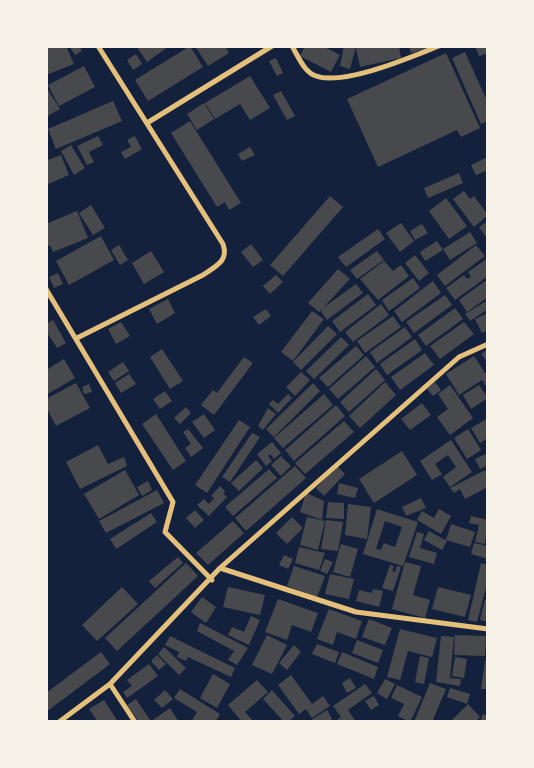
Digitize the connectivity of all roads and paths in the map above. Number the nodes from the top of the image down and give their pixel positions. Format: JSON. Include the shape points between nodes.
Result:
{"nodes":[{"id":1,"x":98,"y":46,"type":"edge"},
{"id":2,"x":272,"y":46,"type":"edge"},
{"id":3,"x":292,"y":46,"type":"edge"},
{"id":4,"x":439,"y":46,"type":"edge"},
{"id":5,"x":147,"y":123,"type":"junction"},
{"id":6,"x":46,"y":288,"type":"edge"},
{"id":7,"x":77,"y":338,"type":"junction"},
{"id":8,"x":488,"y":344,"type":"edge"},
{"id":9,"x":220,"y":568,"type":"junction"},
{"id":10,"x":212,"y":580,"type":"junction"},
{"id":11,"x":488,"y":629,"type":"edge"},
{"id":12,"x":110,"y":684,"type":"junction"},
{"id":13,"x":59,"y":722,"type":"edge"},
{"id":14,"x":135,"y":722,"type":"edge"}],
"edges":[{"from":1,"to":5,"type":"street"},
{"from":2,"to":5,"type":"street"},
{"from":3,"to":4,"type":"street","via":[[306,69],[315,76],[328,78],[372,72]]},
{"from":5,"to":7,"type":"street","via":[[226,252],[222,263],[203,275]]},
{"from":6,"to":7,"type":"street"},
{"from":7,"to":10,"type":"street","via":[[173,502],[165,532]]},
{"from":8,"to":9,"type":"street","via":[[459,357]]},
{"from":9,"to":10,"type":"street"},
{"from":9,"to":11,"type":"street","via":[[356,612]]},
{"from":10,"to":12,"type":"street"},
{"from":12,"to":13,"type":"street"},
{"from":12,"to":14,"type":"street"}]}
